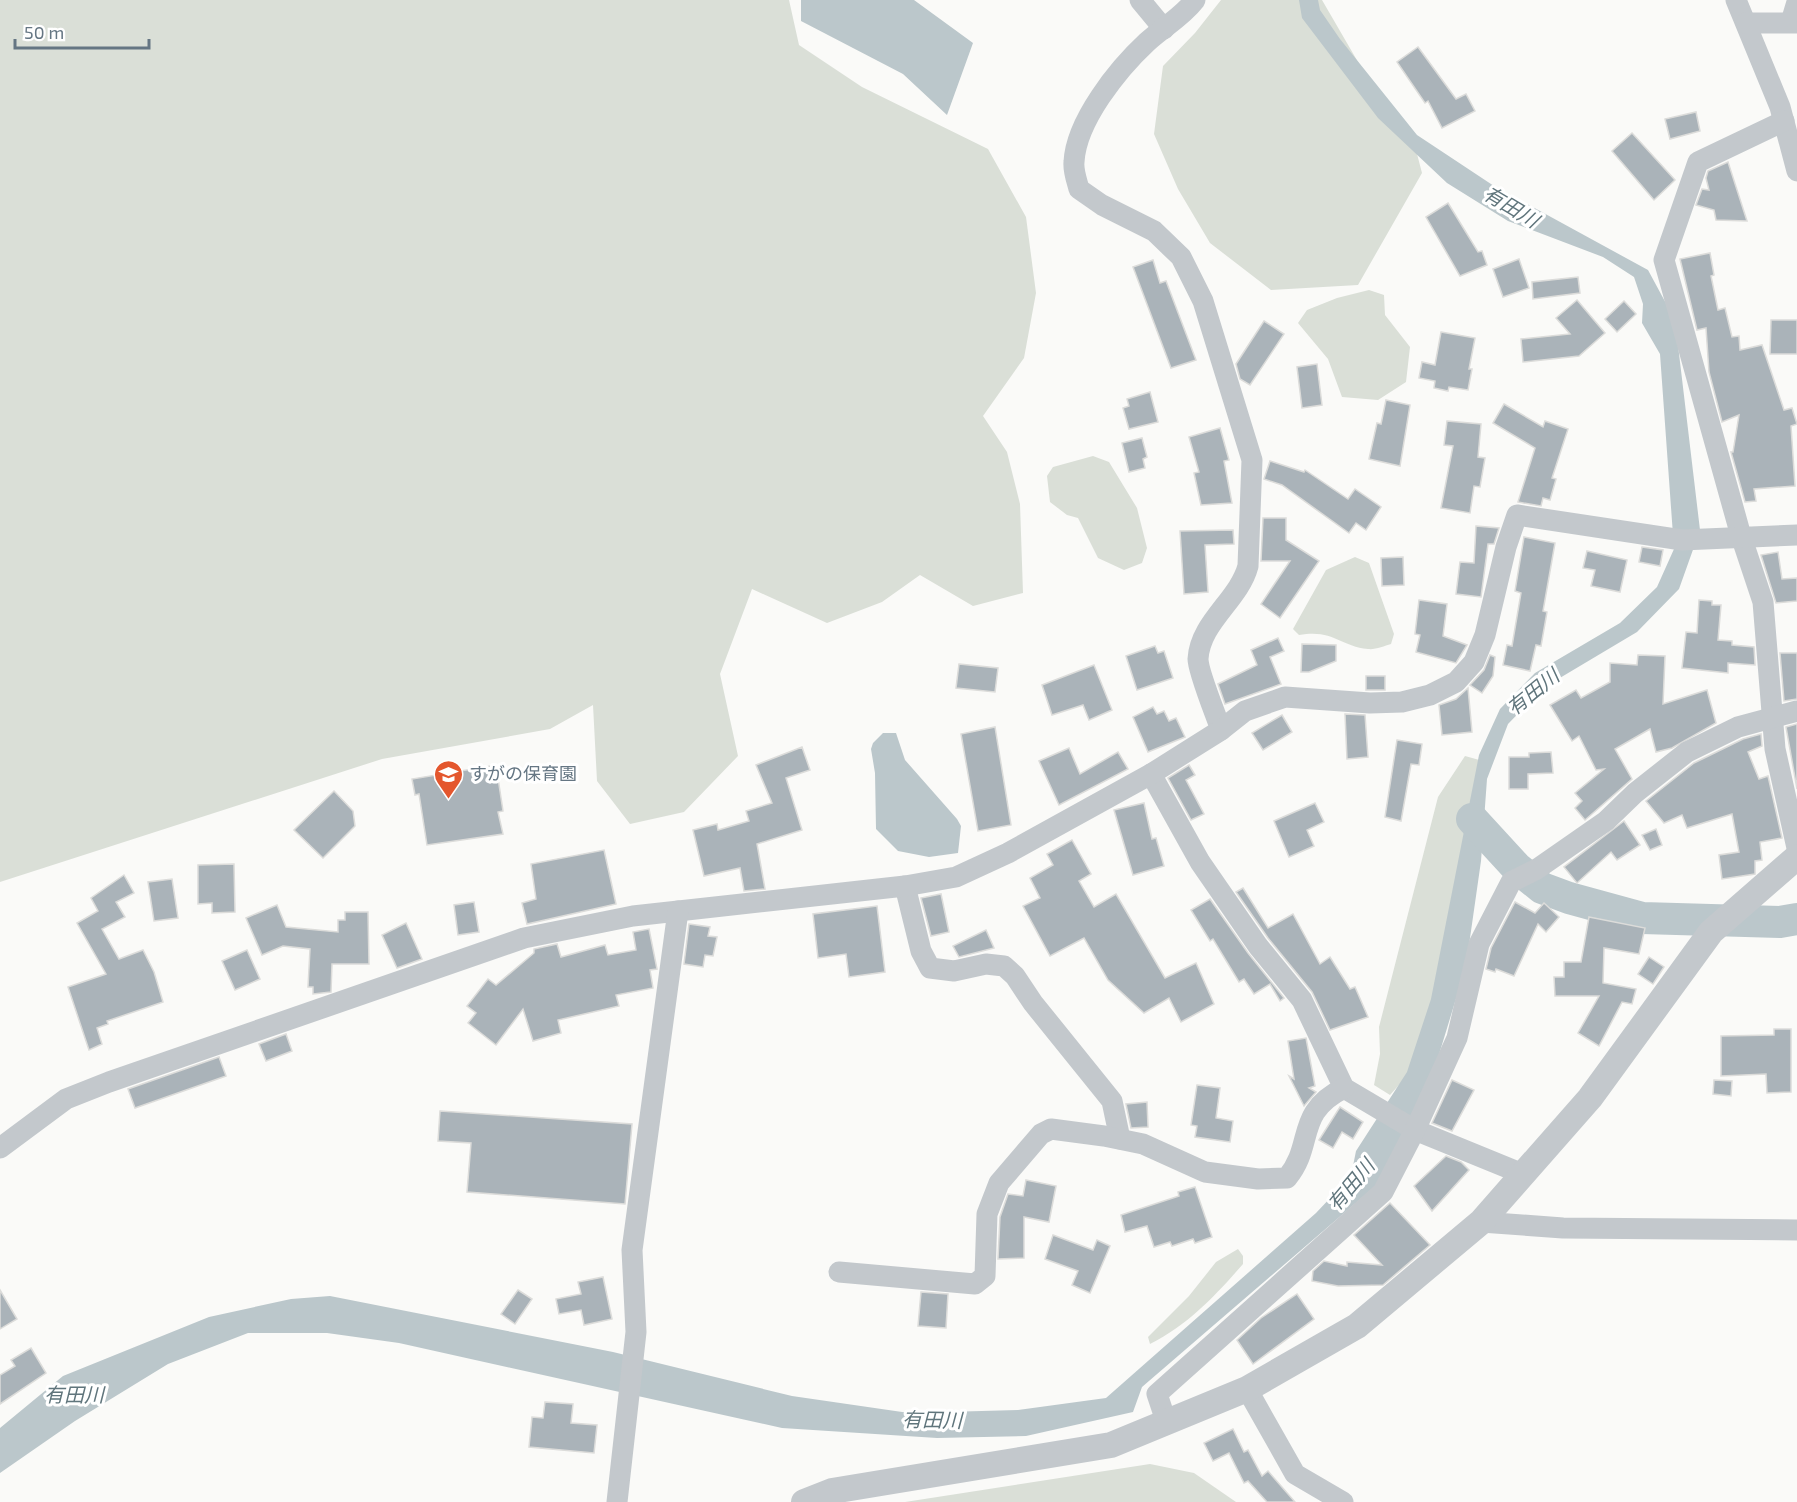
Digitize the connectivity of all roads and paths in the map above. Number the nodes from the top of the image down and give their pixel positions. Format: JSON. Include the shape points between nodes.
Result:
{"nodes":[{"id":1,"x":1140,"y":0,"type":"edge"},
{"id":2,"x":1195,"y":0,"type":"edge"},
{"id":3,"x":1736,"y":0,"type":"edge"},
{"id":4,"x":1795,"y":15,"type":"edge"},
{"id":5,"x":1746,"y":23,"type":"junction"},
{"id":6,"x":1164,"y":29,"type":"junction"},
{"id":7,"x":1784,"y":121,"type":"junction"},
{"id":8,"x":1797,"y":171,"type":"edge"},
{"id":9,"x":1797,"y":535,"type":"edge"},
{"id":10,"x":1741,"y":536,"type":"junction"},
{"id":11,"x":1797,"y":711,"type":"edge"},
{"id":12,"x":1772,"y":716,"type":"junction"},
{"id":13,"x":1221,"y":730,"type":"junction"},
{"id":14,"x":1151,"y":774,"type":"junction"},
{"id":15,"x":1797,"y":848,"type":"edge"},
{"id":16,"x":1797,"y":857,"type":"edge"},
{"id":17,"x":905,"y":886,"type":"junction"},
{"id":18,"x":678,"y":911,"type":"junction"},
{"id":19,"x":1344,"y":1088,"type":"junction"},
{"id":20,"x":1416,"y":1130,"type":"junction"},
{"id":21,"x":1120,"y":1139,"type":"junction"},
{"id":22,"x":0,"y":1148,"type":"edge"},
{"id":23,"x":1523,"y":1174,"type":"junction"},
{"id":24,"x":1481,"y":1222,"type":"junction"},
{"id":25,"x":1797,"y":1230,"type":"edge"},
{"id":26,"x":839,"y":1272,"type":"dead end"},
{"id":27,"x":1247,"y":1389,"type":"junction"},
{"id":28,"x":1167,"y":1424,"type":"junction"},
{"id":29,"x":857,"y":1495,"type":"edge"},
{"id":30,"x":617,"y":1502,"type":"edge"},
{"id":31,"x":804,"y":1502,"type":"edge"},
{"id":32,"x":1343,"y":1502,"type":"edge"}],
"edges":[{"from":1,"to":6,"type":"street"},
{"from":2,"to":6,"type":"street","via":[[1184,15]]},
{"from":3,"to":5,"type":"street"},
{"from":4,"to":5,"type":"street"},
{"from":5,"to":7,"type":"street"},
{"from":6,"to":13,"type":"street","via":[[1113,77],[1081,133],[1074,163],[1079,189],[1154,231],[1181,257],[1203,301],[1252,460],[1248,566],[1239,588],[1206,632],[1198,660]]},
{"from":7,"to":8,"type":"street"},
{"from":7,"to":10,"type":"street","via":[[1698,162],[1664,260]]},
{"from":9,"to":10,"type":"street"},
{"from":10,"to":12,"type":"street","via":[[1763,602]]},
{"from":10,"to":13,"type":"street","via":[[1682,540],[1517,515],[1485,635],[1474,662],[1456,682],[1430,695],[1402,702],[1285,697],[1245,711]]},
{"from":11,"to":12,"type":"street"},
{"from":12,"to":15,"type":"street","via":[[1775,749]]},
{"from":12,"to":20,"type":"street","via":[[1738,727],[1687,752],[1606,821],[1537,869],[1511,882],[1479,944],[1457,1038]]},
{"from":13,"to":14,"type":"street"},
{"from":14,"to":17,"type":"street","via":[[979,868],[956,877]]},
{"from":14,"to":19,"type":"street","via":[[1200,862],[1258,946],[1302,1000]]},
{"from":16,"to":23,"type":"street","via":[[1711,932],[1590,1098]]},
{"from":17,"to":18,"type":"street"},
{"from":17,"to":21,"type":"street","via":[[921,951],[930,968],[954,971],[986,964],[1004,966],[1112,1101]]},
{"from":18,"to":22,"type":"street","via":[[525,938],[109,1082],[66,1099]]},
{"from":18,"to":30,"type":"street","via":[[632,1250],[636,1332]]},
{"from":19,"to":20,"type":"street"},
{"from":19,"to":21,"type":"street","via":[[1314,1109],[1296,1167],[1287,1178],[1258,1179],[1205,1172],[1143,1144]]},
{"from":20,"to":23,"type":"street"},
{"from":20,"to":28,"type":"street","via":[[1383,1192],[1157,1394]]},
{"from":21,"to":26,"type":"street","via":[[1051,1130],[1041,1134],[999,1183],[987,1214],[985,1276],[975,1284]]},
{"from":23,"to":24,"type":"street"},
{"from":24,"to":25,"type":"street","via":[[1563,1228]]},
{"from":24,"to":27,"type":"street","via":[[1357,1326]]},
{"from":27,"to":28,"type":"street"},
{"from":27,"to":32,"type":"street","via":[[1295,1474]]},
{"from":28,"to":29,"type":"street","via":[[1112,1445]]},
{"from":29,"to":31,"type":"street","via":[[832,1491]]}]}
